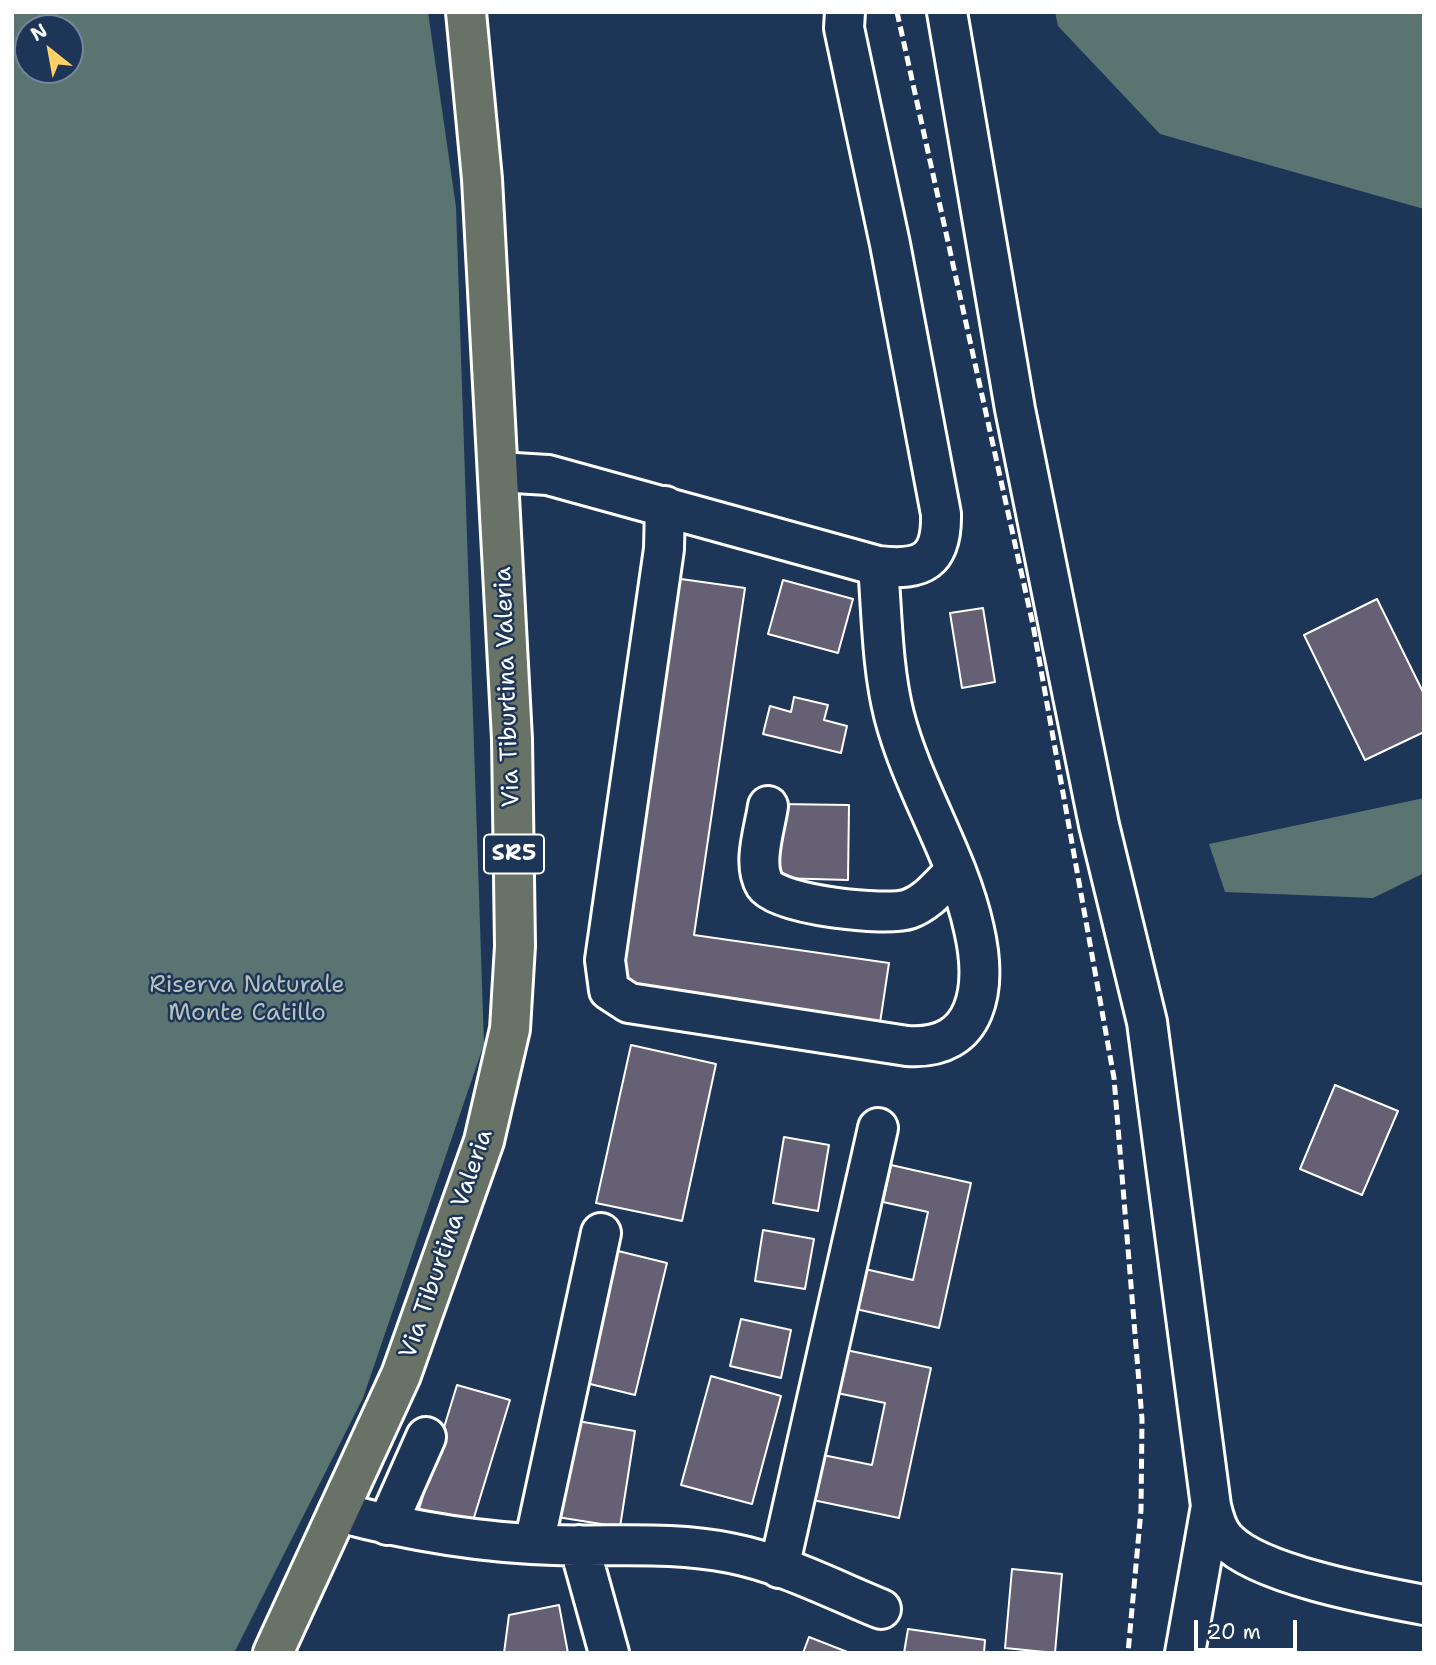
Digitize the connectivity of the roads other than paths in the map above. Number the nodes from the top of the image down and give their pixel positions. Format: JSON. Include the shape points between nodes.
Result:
{"nodes":[{"id":1,"x":466,"y":12,"type":"edge"},
{"id":2,"x":845,"y":12,"type":"edge"},
{"id":3,"x":947,"y":12,"type":"edge"},
{"id":4,"x":498,"y":472,"type":"junction"},
{"id":5,"x":665,"y":506,"type":"junction"},
{"id":6,"x":878,"y":566,"type":"junction"},
{"id":7,"x":768,"y":806,"type":"dead end"},
{"id":8,"x":954,"y":872,"type":"junction"},
{"id":9,"x":878,"y":1128,"type":"dead end"},
{"id":10,"x":601,"y":1233,"type":"dead end"},
{"id":11,"x":426,"y":1437,"type":"dead end"},
{"id":12,"x":1211,"y":1506,"type":"junction"},
{"id":13,"x":338,"y":1513,"type":"junction"},
{"id":14,"x":387,"y":1525,"type":"junction"},
{"id":15,"x":534,"y":1544,"type":"junction"},
{"id":16,"x":579,"y":1545,"type":"junction"},
{"id":17,"x":779,"y":1567,"type":"junction"},
{"id":18,"x":1424,"y":1605,"type":"edge"},
{"id":19,"x":881,"y":1609,"type":"dead end"},
{"id":20,"x":274,"y":1653,"type":"edge"},
{"id":21,"x":609,"y":1653,"type":"edge"},
{"id":22,"x":1185,"y":1653,"type":"edge"}],
"edges":[{"from":1,"to":4,"type":"main road","name":"Via Tiburtina Valeria","number":"SR5","via":[[482,178]]},
{"from":2,"to":6,"type":"street","via":[[844,29],[941,514],[940,542],[928,560],[907,568]]},
{"from":3,"to":12,"type":"street","via":[[1015,409],[1098,825],[1147,1022]]},
{"from":4,"to":5,"type":"street","via":[[548,475]]},
{"from":4,"to":13,"type":"main road","name":"Via Tiburtina Valeria","number":"SR5","via":[[512,739],[515,946],[510,1029],[499,1088],[475,1168],[401,1375]]},
{"from":5,"to":6,"type":"street"},
{"from":5,"to":8,"type":"street","via":[[664,549],[605,960],[609,990],[629,1003],[907,1046],[943,1043],[967,1026],[978,976],[974,928]]},
{"from":6,"to":8,"type":"street","via":[[893,712]]},
{"from":7,"to":8,"type":"street","via":[[760,868],[766,886],[782,897],[873,911],[906,910],[933,894]]},
{"from":9,"to":17,"type":"street"},
{"from":10,"to":15,"type":"street"},
{"from":11,"to":14,"type":"street"},
{"from":12,"to":18,"type":"street","via":[[1222,1535],[1244,1554],[1341,1589]]},
{"from":12,"to":22,"type":"street"},
{"from":13,"to":14,"type":"street"},
{"from":13,"to":20,"type":"main road","name":"Via Tiburtina Valeria","number":"SR5"},
{"from":14,"to":15,"type":"street","via":[[465,1539]]},
{"from":15,"to":16,"type":"street"},
{"from":16,"to":17,"type":"street","via":[[697,1548]]},
{"from":16,"to":21,"type":"street"},
{"from":17,"to":19,"type":"street"}]}
